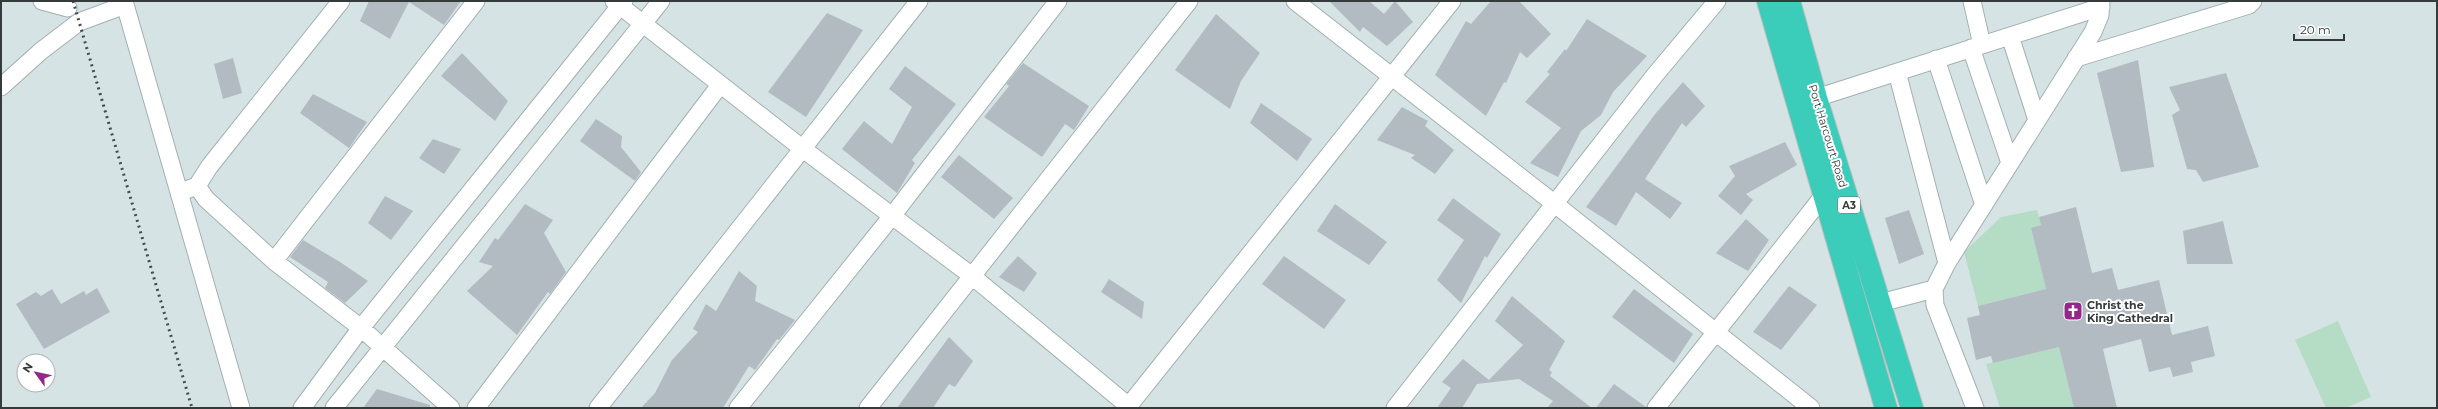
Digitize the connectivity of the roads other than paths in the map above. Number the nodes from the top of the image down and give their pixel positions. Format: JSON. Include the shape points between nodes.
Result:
{"nodes":[{"id":1,"x":42,"y":1,"type":"edge"},
{"id":2,"x":341,"y":1,"type":"edge"},
{"id":3,"x":476,"y":1,"type":"edge"},
{"id":4,"x":661,"y":1,"type":"edge"},
{"id":5,"x":919,"y":1,"type":"edge"},
{"id":6,"x":1058,"y":1,"type":"edge"},
{"id":7,"x":1189,"y":1,"type":"edge"},
{"id":8,"x":1295,"y":1,"type":"edge"},
{"id":9,"x":1452,"y":1,"type":"edge"},
{"id":10,"x":1717,"y":1,"type":"edge"},
{"id":11,"x":1768,"y":1,"type":"edge"},
{"id":12,"x":1789,"y":1,"type":"edge"},
{"id":13,"x":1972,"y":1,"type":"edge"},
{"id":14,"x":2253,"y":1,"type":"edge"},
{"id":15,"x":124,"y":3,"type":"edge"},
{"id":16,"x":620,"y":3,"type":"edge"},
{"id":17,"x":2101,"y":4,"type":"edge"},
{"id":18,"x":67,"y":5,"type":"edge"},
{"id":19,"x":643,"y":24,"type":"junction"},
{"id":20,"x":73,"y":26,"type":"junction"},
{"id":21,"x":2010,"y":36,"type":"junction"},
{"id":22,"x":1976,"y":46,"type":"junction"},
{"id":23,"x":2076,"y":58,"type":"junction"},
{"id":24,"x":1936,"y":59,"type":"junction"},
{"id":25,"x":1897,"y":72,"type":"junction"},
{"id":26,"x":1392,"y":76,"type":"junction"},
{"id":27,"x":3,"y":82,"type":"edge"},
{"id":28,"x":720,"y":85,"type":"junction"},
{"id":29,"x":1816,"y":98,"type":"junction"},
{"id":30,"x":2037,"y":120,"type":"junction"},
{"id":31,"x":803,"y":149,"type":"junction"},
{"id":32,"x":2010,"y":163,"type":"junction"},
{"id":33,"x":198,"y":186,"type":"junction"},
{"id":34,"x":180,"y":191,"type":"junction"},
{"id":35,"x":1824,"y":195,"type":"junction"},
{"id":36,"x":1555,"y":204,"type":"junction"},
{"id":37,"x":1984,"y":205,"type":"junction"},
{"id":38,"x":892,"y":216,"type":"junction"},
{"id":39,"x":274,"y":261,"type":"junction"},
{"id":40,"x":1947,"y":263,"type":"junction"},
{"id":41,"x":972,"y":276,"type":"junction"},
{"id":42,"x":1934,"y":289,"type":"junction"},
{"id":43,"x":1880,"y":303,"type":"junction"},
{"id":44,"x":1857,"y":310,"type":"junction"},
{"id":45,"x":361,"y":328,"type":"junction"},
{"id":46,"x":1716,"y":331,"type":"junction"},
{"id":47,"x":382,"y":348,"type":"junction"},
{"id":48,"x":1129,"y":407,"type":"edge"},
{"id":49,"x":241,"y":408,"type":"edge"},
{"id":50,"x":302,"y":408,"type":"edge"},
{"id":51,"x":334,"y":408,"type":"edge"},
{"id":52,"x":451,"y":408,"type":"edge"},
{"id":53,"x":476,"y":408,"type":"edge"},
{"id":54,"x":598,"y":408,"type":"edge"},
{"id":55,"x":738,"y":408,"type":"edge"},
{"id":56,"x":868,"y":408,"type":"edge"},
{"id":57,"x":1395,"y":408,"type":"edge"},
{"id":58,"x":1656,"y":408,"type":"edge"},
{"id":59,"x":1811,"y":408,"type":"edge"},
{"id":60,"x":1886,"y":408,"type":"edge"},
{"id":61,"x":1912,"y":408,"type":"edge"},
{"id":62,"x":1975,"y":408,"type":"edge"}],
"edges":[{"from":1,"to":18,"type":"street"},
{"from":2,"to":33,"type":"street","via":[[209,167]]},
{"from":3,"to":39,"type":"street"},
{"from":4,"to":19,"type":"street"},
{"from":5,"to":31,"type":"street"},
{"from":6,"to":38,"type":"street"},
{"from":7,"to":41,"type":"street"},
{"from":8,"to":26,"type":"street"},
{"from":9,"to":26,"type":"street"},
{"from":10,"to":36,"type":"street","via":[[1655,75]]},
{"from":11,"to":35,"type":"highway","name":"Port Harcourt Road","number":"A3"},
{"from":12,"to":29,"type":"highway","name":"Port Harcourt Road","number":"A3"},
{"from":13,"to":22,"type":"street"},
{"from":14,"to":23,"type":"street","via":[[2249,5]]},
{"from":15,"to":20,"type":"street"},
{"from":15,"to":34,"type":"street"},
{"from":16,"to":19,"type":"street"},
{"from":16,"to":45,"type":"street"},
{"from":17,"to":21,"type":"street"},
{"from":17,"to":23,"type":"street","via":[[2100,15],[2093,32]]},
{"from":18,"to":20,"type":"street"},
{"from":19,"to":28,"type":"street"},
{"from":19,"to":47,"type":"street"},
{"from":20,"to":27,"type":"street"},
{"from":21,"to":22,"type":"street"},
{"from":21,"to":30,"type":"street"},
{"from":22,"to":24,"type":"street"},
{"from":22,"to":32,"type":"street"},
{"from":23,"to":30,"type":"street"},
{"from":24,"to":25,"type":"street"},
{"from":24,"to":37,"type":"street"},
{"from":25,"to":29,"type":"street"},
{"from":25,"to":40,"type":"street"},
{"from":26,"to":36,"type":"street"},
{"from":26,"to":48,"type":"street"},
{"from":28,"to":31,"type":"street"},
{"from":28,"to":53,"type":"street"},
{"from":29,"to":43,"type":"highway","name":"Port Harcourt Road","number":"A3"},
{"from":30,"to":32,"type":"street"},
{"from":31,"to":38,"type":"street"},
{"from":31,"to":54,"type":"street"},
{"from":32,"to":37,"type":"street"},
{"from":33,"to":34,"type":"street"},
{"from":33,"to":39,"type":"street","via":[[206,199]]},
{"from":34,"to":49,"type":"street"},
{"from":35,"to":44,"type":"highway","name":"Port Harcourt Road","number":"A3"},
{"from":35,"to":46,"type":"street"},
{"from":36,"to":46,"type":"street"},
{"from":36,"to":57,"type":"street"},
{"from":37,"to":40,"type":"street"},
{"from":38,"to":41,"type":"street"},
{"from":38,"to":55,"type":"street"},
{"from":39,"to":45,"type":"street"},
{"from":40,"to":42,"type":"street"},
{"from":41,"to":48,"type":"street"},
{"from":41,"to":56,"type":"street"},
{"from":42,"to":43,"type":"street"},
{"from":42,"to":62,"type":"street","via":[[1935,305]]},
{"from":43,"to":44,"type":"highway"},
{"from":43,"to":61,"type":"highway","name":"Port Harcourt Road","number":"A3"},
{"from":44,"to":60,"type":"highway","name":"Port Harcourt Road","number":"A3"},
{"from":45,"to":47,"type":"street"},
{"from":45,"to":50,"type":"street"},
{"from":46,"to":58,"type":"street"},
{"from":46,"to":59,"type":"street"},
{"from":47,"to":51,"type":"street"},
{"from":47,"to":52,"type":"street"}]}
